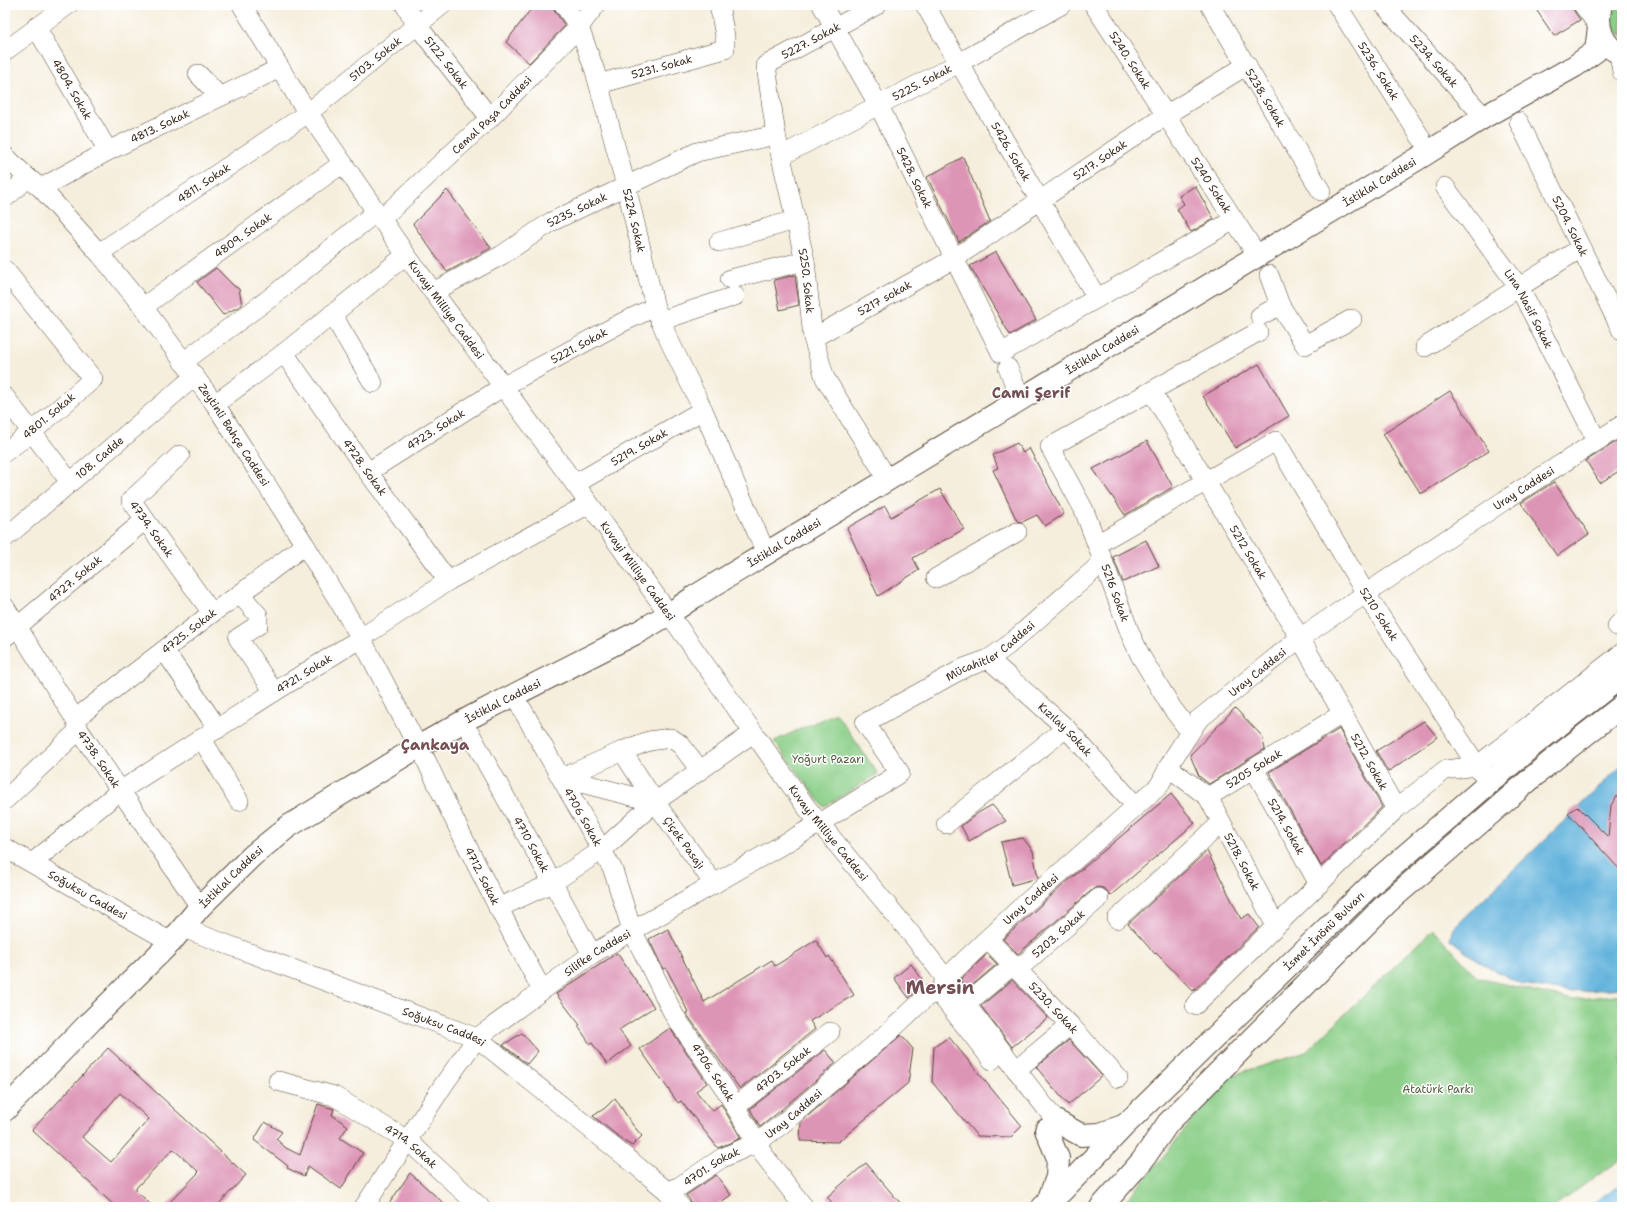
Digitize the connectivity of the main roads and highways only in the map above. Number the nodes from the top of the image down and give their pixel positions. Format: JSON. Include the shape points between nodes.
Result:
{"nodes":[{"id":1,"x":1601,"y":5,"type":"edge"},
{"id":2,"x":1599,"y":27,"type":"junction"},
{"id":3,"x":1621,"y":60,"type":"edge"},
{"id":4,"x":1622,"y":676,"type":"edge"},
{"id":5,"x":1622,"y":706,"type":"edge"},
{"id":6,"x":5,"y":1110,"type":"edge"},
{"id":7,"x":1124,"y":1126,"type":"junction"},
{"id":8,"x":1046,"y":1205,"type":"edge"},
{"id":9,"x":1101,"y":1207,"type":"edge"}],
"edges":[{"from":1,"to":2,"type":"main road"},
{"from":2,"to":3,"type":"main road","via":[[1603,37]]},
{"from":2,"to":6,"type":"main road","name":"İstiklal Caddesi","via":[[1596,51],[1575,66],[1484,117],[669,614],[471,717],[422,754],[289,826],[252,856],[200,907],[177,935]]},
{"from":4,"to":7,"type":"main road","name":"İsmet İnönü Bulvarı","via":[[1532,746],[1483,775]]},
{"from":5,"to":9,"type":"main road","via":[[1548,764],[1387,903],[1168,1123],[1142,1161]]},
{"from":7,"to":8,"type":"main road","name":"İsmet İnönü Bulvarı"},
{"from":7,"to":8,"type":"main road","via":[[1100,1134],[1081,1135],[1051,1126],[1058,1158],[1057,1177]]}]}
